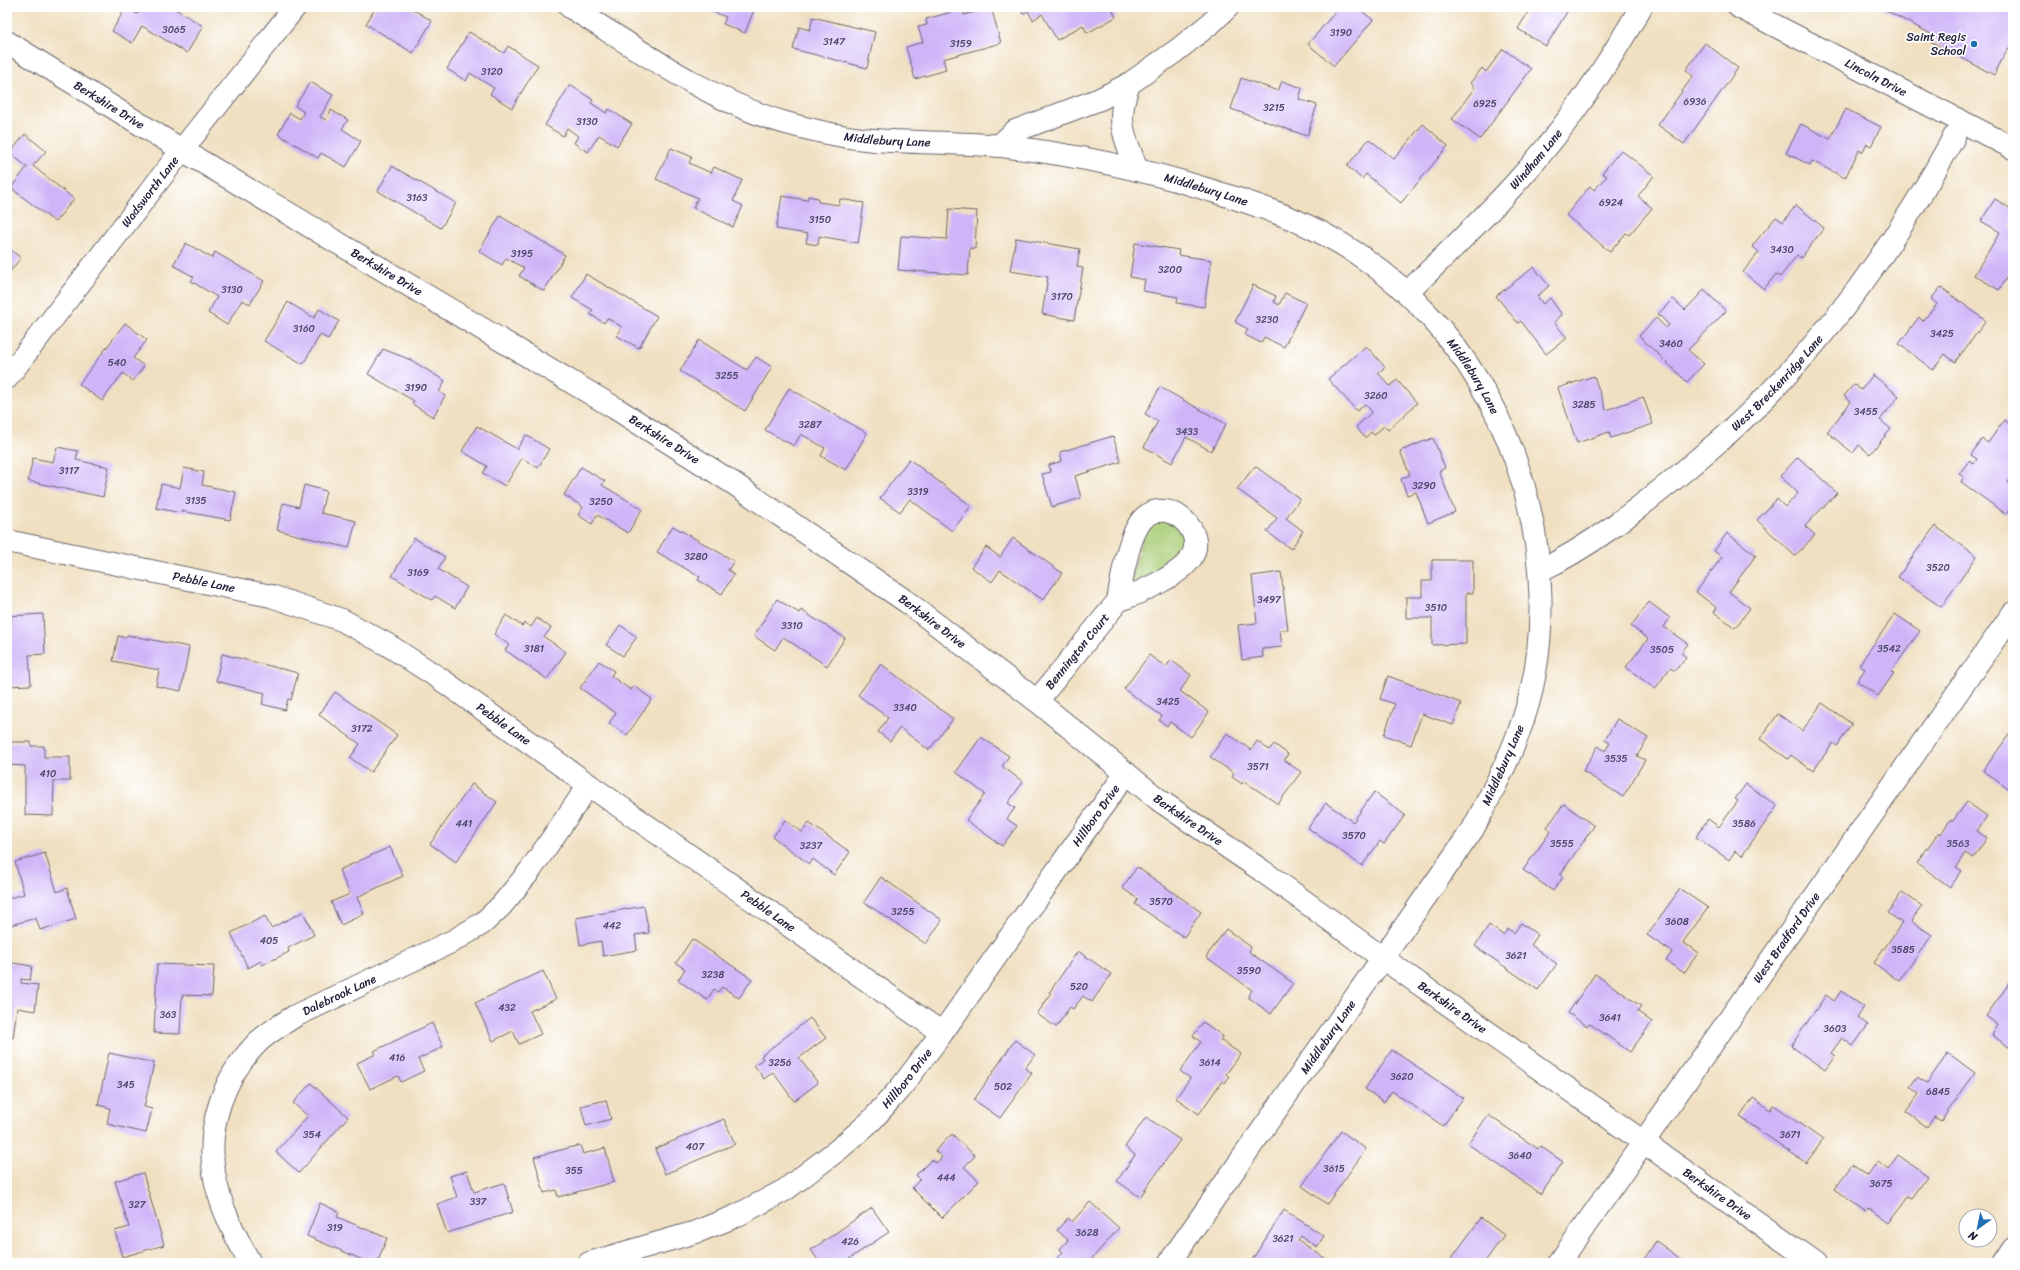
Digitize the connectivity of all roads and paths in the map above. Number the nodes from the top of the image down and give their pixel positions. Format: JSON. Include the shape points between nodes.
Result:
{"nodes":[{"id":1,"x":295,"y":7,"type":"edge"},
{"id":2,"x":570,"y":7,"type":"edge"},
{"id":3,"x":1228,"y":7,"type":"edge"},
{"id":4,"x":1641,"y":7,"type":"edge"},
{"id":5,"x":1739,"y":7,"type":"edge"},
{"id":6,"x":7,"y":42,"type":"edge"},
{"id":7,"x":1129,"y":84,"type":"junction"},
{"id":8,"x":1954,"y":137,"type":"dead end"},
{"id":9,"x":999,"y":146,"type":"junction"},
{"id":10,"x":2013,"y":148,"type":"edge"},
{"id":11,"x":182,"y":150,"type":"junction"},
{"id":12,"x":1137,"y":170,"type":"junction"},
{"id":13,"x":1407,"y":293,"type":"junction"},
{"id":14,"x":7,"y":378,"type":"edge"},
{"id":15,"x":7,"y":541,"type":"edge"},
{"id":16,"x":1539,"y":570,"type":"junction"},
{"id":17,"x":1118,"y":601,"type":"dead end"},
{"id":18,"x":2013,"y":613,"type":"edge"},
{"id":19,"x":1037,"y":701,"type":"junction"},
{"id":20,"x":1126,"y":773,"type":"junction"},
{"id":21,"x":589,"y":785,"type":"junction"},
{"id":22,"x":1384,"y":959,"type":"junction"},
{"id":23,"x":942,"y":1033,"type":"junction"},
{"id":24,"x":1643,"y":1143,"type":"junction"},
{"id":25,"x":2013,"y":1248,"type":"edge"},
{"id":26,"x":250,"y":1263,"type":"edge"},
{"id":27,"x":589,"y":1263,"type":"edge"},
{"id":28,"x":1169,"y":1263,"type":"edge"},
{"id":29,"x":1559,"y":1263,"type":"edge"},
{"id":30,"x":1816,"y":1263,"type":"edge"},
{"id":31,"x":2003,"y":1263,"type":"edge"}],
"edges":[{"from":1,"to":11,"type":"street","name":"Wadsworth Lane"},
{"from":2,"to":9,"type":"street","name":"Middlebury Lane","via":[[702,87],[738,105],[782,122],[872,140]]},
{"from":3,"to":7,"type":"street","via":[[1200,32]]},
{"from":4,"to":13,"type":"street","name":"Windham Lane","via":[[1594,82],[1523,175]]},
{"from":5,"to":10,"type":"street","name":"Lincoln Drive"},
{"from":6,"to":11,"type":"street","name":"Berkshire Drive"},
{"from":7,"to":9,"type":"street","via":[[1100,99],[1015,131]]},
{"from":7,"to":12,"type":"street","via":[[1122,104],[1122,128]]},
{"from":8,"to":16,"type":"street","name":"West Breckenridge Lane","via":[[1895,236],[1851,299],[1779,382],[1738,424],[1638,507],[1588,543]]},
{"from":9,"to":12,"type":"street","name":"Middlebury Lane","via":[[1063,154]]},
{"from":11,"to":14,"type":"street","name":"Wadsworth Lane"},
{"from":11,"to":19,"type":"street","name":"Berkshire Drive","via":[[615,408],[733,483],[907,602]]},
{"from":12,"to":13,"type":"street","name":"Middlebury Lane","via":[[1244,201],[1300,222],[1350,249],[1382,271]]},
{"from":13,"to":16,"type":"street","name":"Middlebury Lane","via":[[1446,334],[1479,381],[1503,427],[1522,478],[1533,519]]},
{"from":15,"to":21,"type":"street","name":"Pebble Lane","via":[[271,596],[342,620],[388,644],[439,678]]},
{"from":16,"to":22,"type":"street","name":"Middlebury Lane","via":[[1538,642],[1534,673],[1519,732],[1474,828]]},
{"from":17,"to":19,"type":"street","name":"Bennington Court"},
{"from":18,"to":24,"type":"street","name":"West Bradford Drive"},
{"from":19,"to":20,"type":"street","name":"Berkshire Drive"},
{"from":20,"to":22,"type":"street","name":"Berkshire Drive","via":[[1160,800]]},
{"from":20,"to":23,"type":"street","name":"Hillboro Drive"},
{"from":21,"to":23,"type":"street","name":"Pebble Lane"},
{"from":21,"to":26,"type":"street","name":"Dalebrook Lane","via":[[529,872],[501,906],[483,922],[455,940],[295,1016],[258,1042],[242,1061],[220,1102],[213,1127],[213,1150],[214,1173],[221,1200]]},
{"from":22,"to":24,"type":"street","name":"Berkshire Drive"},
{"from":22,"to":28,"type":"street","name":"Middlebury Lane"},
{"from":23,"to":27,"type":"street","name":"Hillboro Drive","via":[[902,1086],[872,1120],[785,1190],[736,1216],[696,1232]]},
{"from":24,"to":29,"type":"street","name":"West Bradford Drive"},
{"from":24,"to":30,"type":"street","name":"Berkshire Drive"},
{"from":25,"to":31,"type":"street"}]}
